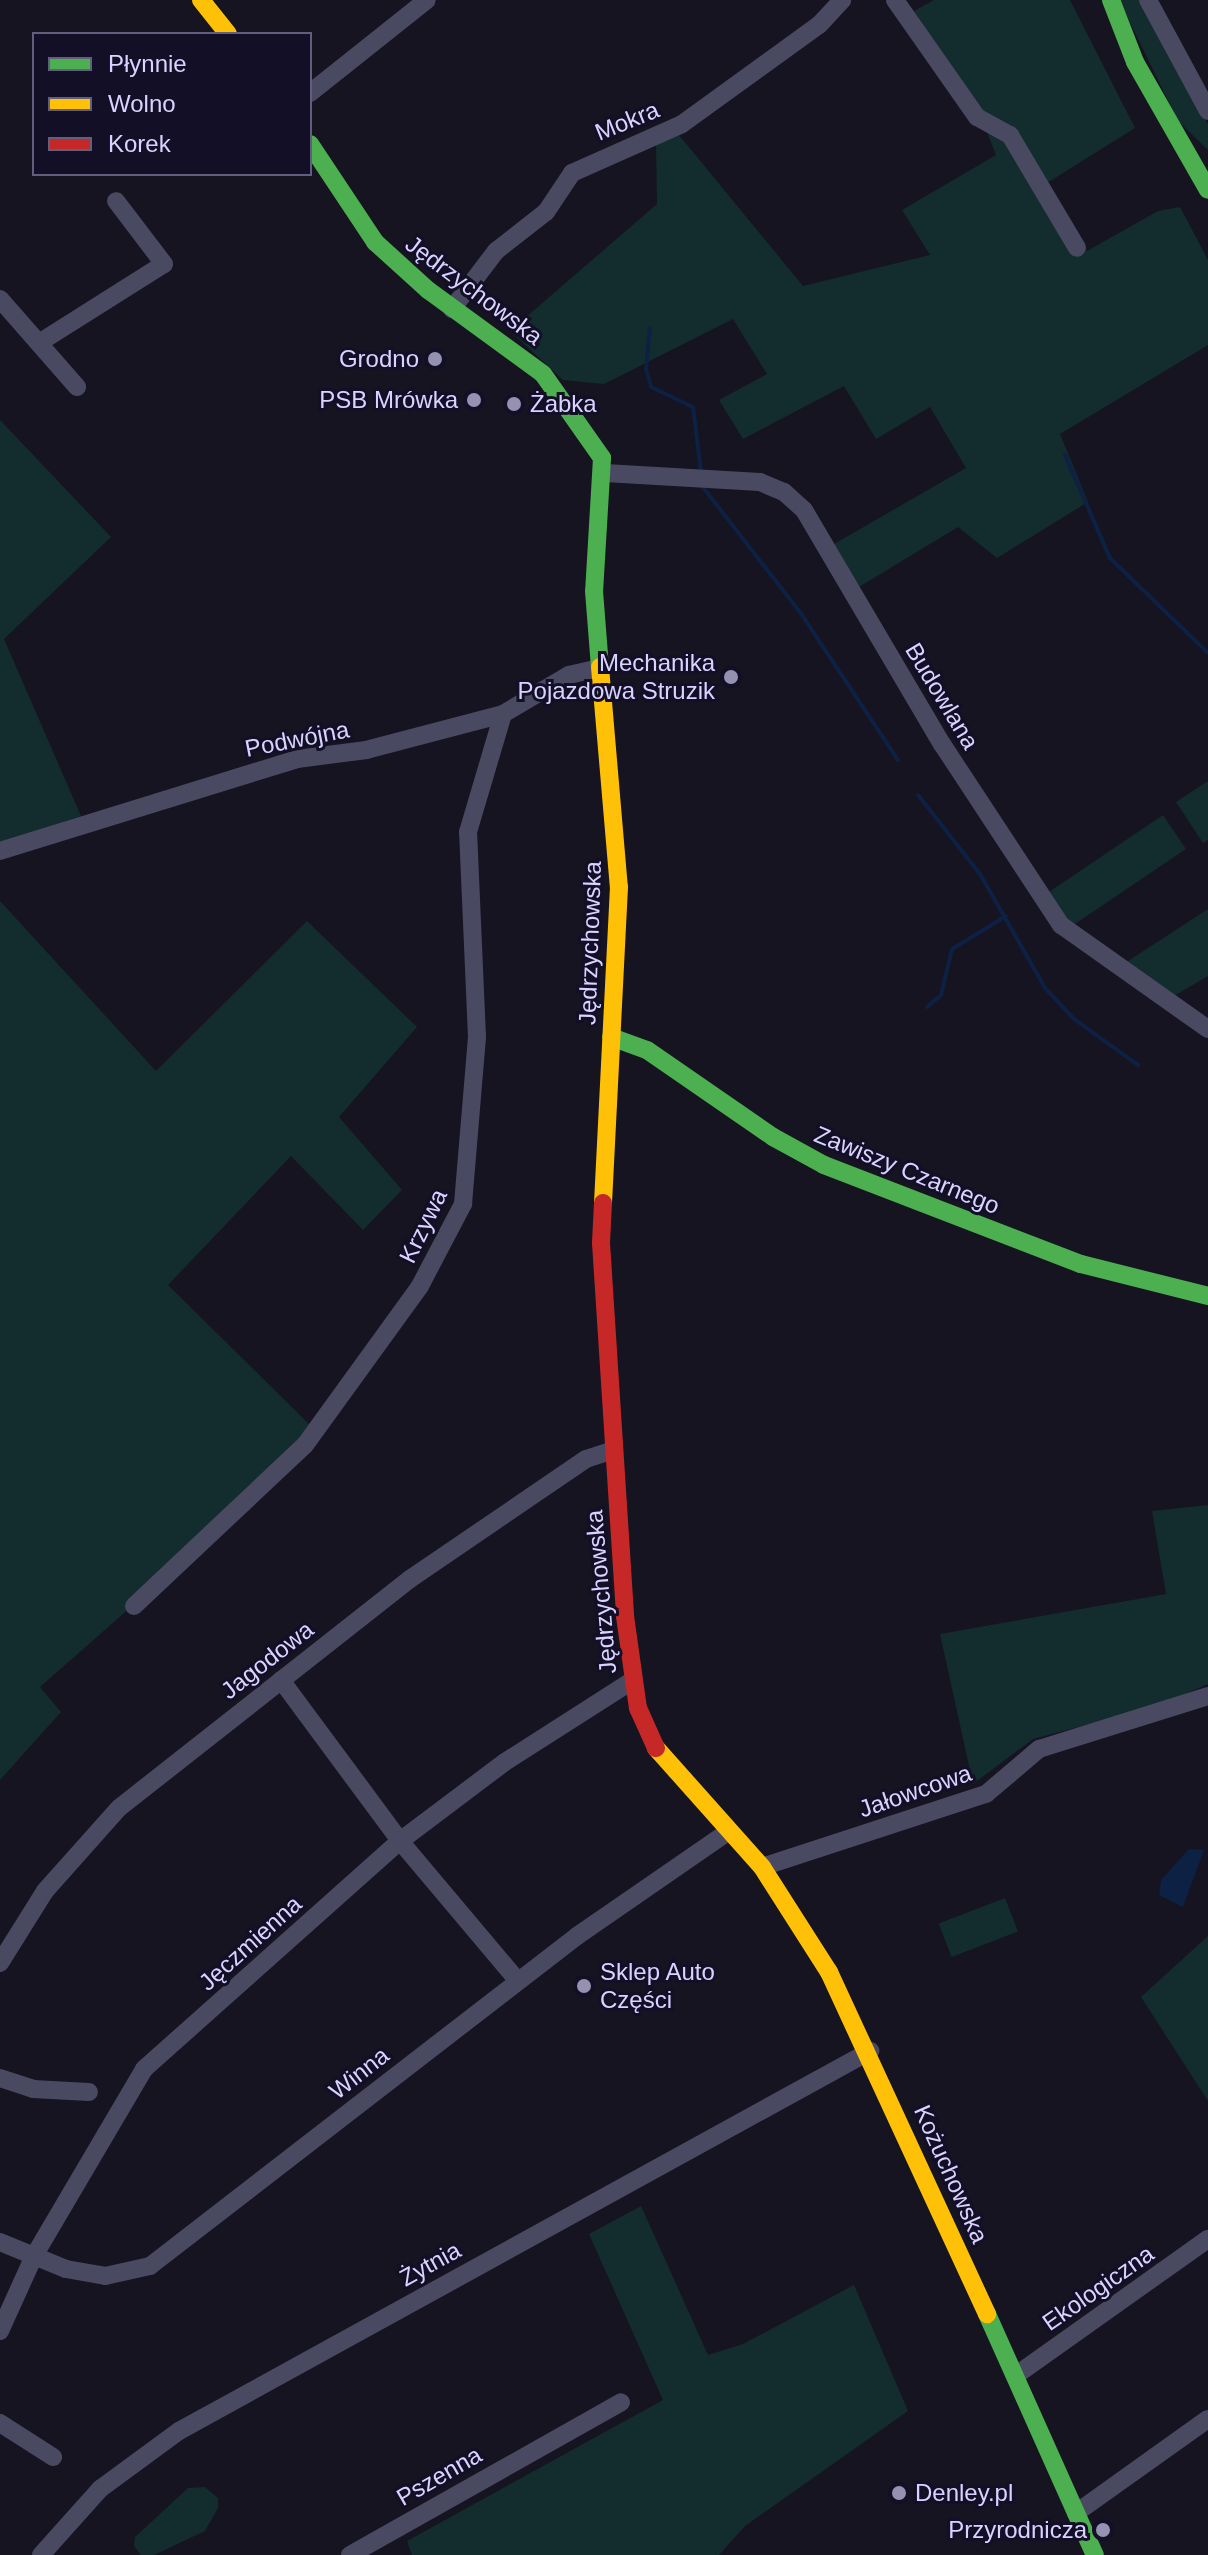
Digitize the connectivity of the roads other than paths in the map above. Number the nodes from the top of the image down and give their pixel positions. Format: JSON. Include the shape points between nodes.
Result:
{"nodes":[{"id":1,"x":201,"y":0,"type":"edge"},
{"id":2,"x":427,"y":0,"type":"edge"},
{"id":3,"x":895,"y":0,"type":"edge"},
{"id":4,"x":1111,"y":0,"type":"edge"},
{"id":5,"x":1148,"y":0,"type":"edge"},
{"id":6,"x":840,"y":1,"type":"edge"},
{"id":7,"x":226,"y":32,"type":"edge"},
{"id":8,"x":312,"y":91,"type":"edge"},
{"id":9,"x":1208,"y":111,"type":"edge"},
{"id":10,"x":312,"y":147,"type":"edge"},
{"id":11,"x":1208,"y":190,"type":"edge"},
{"id":12,"x":116,"y":201,"type":"dead end"},
{"id":13,"x":1077,"y":248,"type":"dead end"},
{"id":14,"x":0,"y":299,"type":"edge"},
{"id":15,"x":452,"y":309,"type":"junction"},
{"id":16,"x":42,"y":341,"type":"junction"},
{"id":17,"x":77,"y":387,"type":"dead end"},
{"id":18,"x":605,"y":473,"type":"junction"},
{"id":19,"x":599,"y":668,"type":"junction"},
{"id":20,"x":503,"y":714,"type":"junction"},
{"id":21,"x":0,"y":851,"type":"edge"},
{"id":22,"x":1208,"y":1029,"type":"edge"},
{"id":23,"x":611,"y":1037,"type":"junction"},
{"id":24,"x":1208,"y":1296,"type":"edge"},
{"id":25,"x":614,"y":1450,"type":"junction"},
{"id":26,"x":134,"y":1606,"type":"dead end"},
{"id":27,"x":281,"y":1680,"type":"junction"},
{"id":28,"x":633,"y":1680,"type":"junction"},
{"id":29,"x":1208,"y":1696,"type":"edge"},
{"id":30,"x":729,"y":1831,"type":"junction"},
{"id":31,"x":400,"y":1841,"type":"junction"},
{"id":32,"x":762,"y":1867,"type":"junction"},
{"id":33,"x":0,"y":1963,"type":"edge"},
{"id":34,"x":518,"y":1981,"type":"junction"},
{"id":35,"x":870,"y":2051,"type":"junction"},
{"id":36,"x":0,"y":2078,"type":"edge"},
{"id":37,"x":89,"y":2092,"type":"dead end"},
{"id":38,"x":1208,"y":2239,"type":"edge"},
{"id":39,"x":0,"y":2242,"type":"edge"},
{"id":40,"x":34,"y":2256,"type":"junction"},
{"id":41,"x":0,"y":2331,"type":"edge"},
{"id":42,"x":1015,"y":2376,"type":"junction"},
{"id":43,"x":621,"y":2402,"type":"dead end"},
{"id":44,"x":1208,"y":2419,"type":"edge"},
{"id":45,"x":0,"y":2423,"type":"edge"},
{"id":46,"x":53,"y":2457,"type":"dead end"},
{"id":47,"x":1076,"y":2513,"type":"junction"},
{"id":48,"x":41,"y":2555,"type":"edge"},
{"id":49,"x":350,"y":2555,"type":"edge"},
{"id":50,"x":1095,"y":2555,"type":"edge"}],
"edges":[{"from":1,"to":7,"type":"main road"},
{"from":2,"to":8,"type":"street"},
{"from":3,"to":13,"type":"street","via":[[977,117],[1010,135]]},
{"from":4,"to":11,"type":"main road","via":[[1135,62]]},
{"from":5,"to":9,"type":"street"},
{"from":6,"to":15,"type":"street","name":"Mokra","via":[[819,25],[682,124],[572,173],[546,212],[496,251]]},
{"from":10,"to":15,"type":"main road","name":"Jędrzychowska","via":[[375,242]]},
{"from":12,"to":16,"type":"street","via":[[164,264]]},
{"from":14,"to":16,"type":"street"},
{"from":15,"to":18,"type":"main road","name":"Jędrzychowska","via":[[543,374],[596,446]]},
{"from":16,"to":17,"type":"street"},
{"from":18,"to":19,"type":"main road","name":"Jędrzychowska","via":[[595,577]]},
{"from":18,"to":22,"type":"street","name":"Budowlana","via":[[760,482],[784,492],[804,510],[942,744],[1061,925]]},
{"from":19,"to":20,"type":"street","name":"Podwójna","via":[[569,675]]},
{"from":19,"to":23,"type":"main road","name":"Jędrzychowska","via":[[619,887]]},
{"from":20,"to":21,"type":"street","name":"Podwójna","via":[[366,750],[282,763]]},
{"from":20,"to":26,"type":"street","name":"Krzywa","via":[[468,832],[477,1037],[463,1204],[420,1286],[305,1445]]},
{"from":23,"to":24,"type":"main road","name":"Zawiszy Czarnego","via":[[647,1050],[760,1129],[824,1165],[1081,1264]]},
{"from":23,"to":25,"type":"main road","name":"Jędrzychowska","via":[[601,1214]]},
{"from":25,"to":27,"type":"street","name":"Jagodowa","via":[[563,1474],[410,1579]]},
{"from":25,"to":28,"type":"main road","name":"Jędrzychowska"},
{"from":27,"to":31,"type":"street"},
{"from":27,"to":33,"type":"street","name":"Jagodowa","via":[[93,1833],[45,1891]]},
{"from":28,"to":30,"type":"main road","name":"Jędrzychowska","via":[[644,1726],[659,1756]]},
{"from":28,"to":31,"type":"street","name":"Jęczmienna","via":[[505,1762]]},
{"from":29,"to":32,"type":"street","name":"Jałowcowa","via":[[1039,1749],[986,1794]]},
{"from":30,"to":32,"type":"main road","name":"Kożuchowska"},
{"from":30,"to":34,"type":"street","name":"Winna"},
{"from":31,"to":34,"type":"street"},
{"from":31,"to":40,"type":"street","name":"Jęczmienna","via":[[144,2069]]},
{"from":32,"to":35,"type":"main road","name":"Kożuchowska","via":[[803,1928]]},
{"from":34,"to":40,"type":"street","name":"Winna","via":[[150,2266],[105,2276]]},
{"from":35,"to":42,"type":"main road","name":"Kożuchowska"},
{"from":35,"to":48,"type":"street","name":"Żytnia","via":[[179,2431],[100,2489]]},
{"from":36,"to":37,"type":"street","via":[[33,2089]]},
{"from":38,"to":42,"type":"street","name":"Ekologiczna"},
{"from":39,"to":40,"type":"street","name":"Winna"},
{"from":40,"to":41,"type":"street","name":"Jęczmienna"},
{"from":42,"to":47,"type":"main road","name":"Kożuchowska"},
{"from":43,"to":49,"type":"street","name":"Pszenna"},
{"from":44,"to":47,"type":"street"},
{"from":45,"to":46,"type":"street"},
{"from":47,"to":50,"type":"main road","name":"Kożuchowska"}]}
